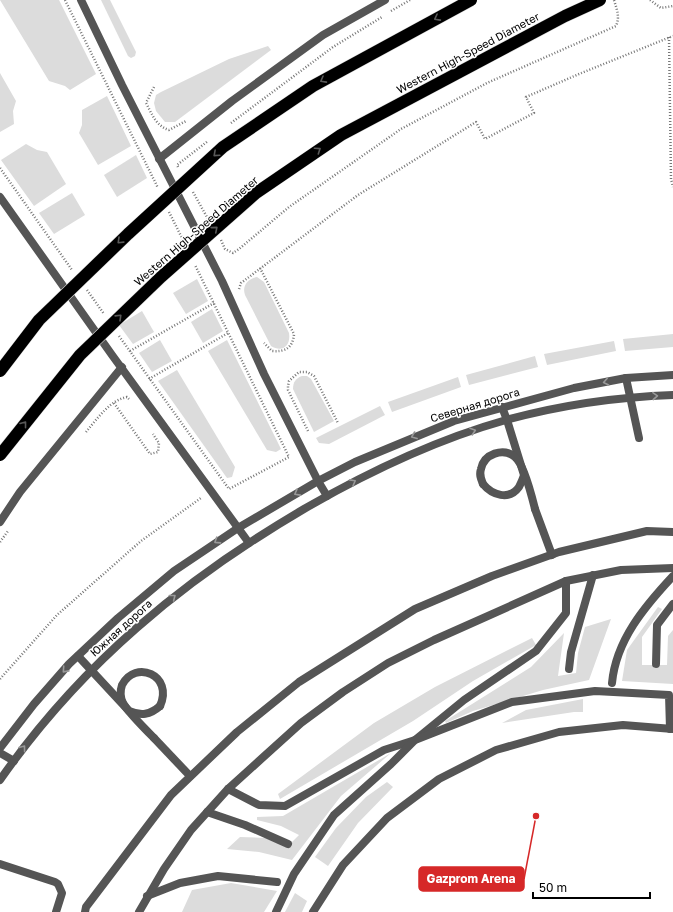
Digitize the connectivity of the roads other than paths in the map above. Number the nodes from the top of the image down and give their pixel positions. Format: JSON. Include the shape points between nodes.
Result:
{"nodes":[{"id":1,"x":81,"y":0,"type":"edge"},
{"id":2,"x":385,"y":0,"type":"edge"},
{"id":3,"x":471,"y":0,"type":"edge"},
{"id":4,"x":600,"y":0,"type":"edge"},
{"id":5,"x":159,"y":159,"type":"junction"},
{"id":6,"x":0,"y":197,"type":"edge"},
{"id":7,"x":122,"y":368,"type":"junction"},
{"id":8,"x":0,"y":371,"type":"edge"},
{"id":9,"x":673,"y":375,"type":"edge"},
{"id":10,"x":626,"y":378,"type":"junction"},
{"id":11,"x":673,"y":395,"type":"edge"},
{"id":12,"x":630,"y":397,"type":"junction"},
{"id":13,"x":502,"y":407,"type":"junction"},
{"id":14,"x":507,"y":420,"type":"junction"},
{"id":15,"x":639,"y":438,"type":"dead end"},
{"id":16,"x":0,"y":455,"type":"edge"},
{"id":17,"x":318,"y":481,"type":"junction"},
{"id":18,"x":327,"y":496,"type":"junction"},
{"id":19,"x":274,"y":506,"type":"joint"},
{"id":20,"x":0,"y":522,"type":"edge"},
{"id":21,"x":238,"y":528,"type":"junction"},
{"id":22,"x":673,"y":532,"type":"edge"},
{"id":23,"x":249,"y":543,"type":"junction"},
{"id":24,"x":552,"y":555,"type":"junction"},
{"id":25,"x":673,"y":568,"type":"edge"},
{"id":26,"x":593,"y":575,"type":"junction"},
{"id":27,"x":673,"y":576,"type":"edge"},
{"id":28,"x":566,"y":581,"type":"junction"},
{"id":29,"x":673,"y":604,"type":"edge"},
{"id":30,"x":78,"y":656,"type":"junction"},
{"id":31,"x":656,"y":664,"type":"dead end"},
{"id":32,"x":569,"y":669,"type":"dead end"},
{"id":33,"x":90,"y":670,"type":"junction"},
{"id":34,"x":612,"y":683,"type":"dead end"},
{"id":35,"x":671,"y":729,"type":"edge"},
{"id":36,"x":415,"y":740,"type":"junction"},
{"id":37,"x":0,"y":748,"type":"edge"},
{"id":38,"x":0,"y":752,"type":"edge"},
{"id":39,"x":14,"y":761,"type":"junction"},
{"id":40,"x":190,"y":776,"type":"junction"},
{"id":41,"x":0,"y":780,"type":"edge"},
{"id":42,"x":228,"y":789,"type":"junction"},
{"id":43,"x":207,"y":812,"type":"junction"},
{"id":44,"x":288,"y":844,"type":"dead end"},
{"id":45,"x":0,"y":864,"type":"edge"},
{"id":46,"x":277,"y":882,"type":"dead end"},
{"id":47,"x":148,"y":896,"type":"junction"},
{"id":48,"x":141,"y":911,"type":"edge"},
{"id":49,"x":56,"y":912,"type":"edge"},
{"id":50,"x":85,"y":912,"type":"edge"},
{"id":51,"x":276,"y":912,"type":"edge"},
{"id":52,"x":313,"y":912,"type":"edge"}],
"edges":[{"from":1,"to":5,"type":"street"},
{"from":2,"to":5,"type":"street","via":[[323,35],[232,101]]},
{"from":3,"to":8,"type":"highway","one_way":true,"bridge":true,"via":[[313,86],[222,147],[39,320]]},
{"from":16,"to":4,"type":"highway","name":"Western High-Speed Diameter","one_way":true,"bridge":true,"via":[[80,355],[161,276],[256,192],[341,135]]},
{"from":5,"to":17,"type":"street","via":[[222,281],[264,374]]},
{"from":6,"to":7,"type":"street"},
{"from":7,"to":20,"type":"street","via":[[20,492]]},
{"from":7,"to":21,"type":"street"},
{"from":9,"to":10,"type":"street","name":"Северная дорога"},
{"from":10,"to":12,"type":"street"},
{"from":10,"to":13,"type":"street","name":"Северная дорога","one_way":true,"via":[[574,388]]},
{"from":12,"to":11,"type":"street","one_way":true},
{"from":12,"to":14,"type":"street","via":[[574,405]]},
{"from":12,"to":15,"type":"street"},
{"from":13,"to":14,"type":"street"},
{"from":13,"to":17,"type":"street","name":"Северная дорога","one_way":true,"via":[[454,421],[408,439]]},
{"from":18,"to":14,"type":"street","one_way":true,"via":[[415,452]]},
{"from":14,"to":24,"type":"street","bridge":true,"via":[[524,475],[518,487],[512,493],[504,495],[488,491],[480,476],[485,460],[491,455],[499,452],[515,457],[520,463],[536,509]]},
{"from":17,"to":18,"type":"street"},
{"from":17,"to":19,"type":"street","name":"Северная дорога","one_way":true},
{"from":18,"to":23,"type":"street","name":"Южная дорога"},
{"from":19,"to":21,"type":"street","name":"Южная дорога"},
{"from":21,"to":23,"type":"street"},
{"from":21,"to":30,"type":"street","name":"Южная дорога","one_way":true,"via":[[174,571]]},
{"from":22,"to":24,"type":"street","via":[[647,532]]},
{"from":33,"to":23,"type":"street","name":"Южная дорога","one_way":true,"via":[[132,630],[173,597]]},
{"from":24,"to":40,"type":"street","via":[[492,576],[415,609],[396,620],[299,682],[237,732]]},
{"from":25,"to":26,"type":"street","via":[[621,570]]},
{"from":26,"to":28,"type":"street"},
{"from":26,"to":32,"type":"street","via":[[571,652]]},
{"from":27,"to":34,"type":"street","via":[[628,632],[618,656]]},
{"from":28,"to":36,"type":"street","via":[[566,613],[536,651],[464,700]]},
{"from":28,"to":42,"type":"street","via":[[388,663],[301,723]]},
{"from":29,"to":31,"type":"street","via":[[657,625]]},
{"from":30,"to":33,"type":"street"},
{"from":30,"to":37,"type":"street","name":"Южная дорога","one_way":true,"via":[[34,704]]},
{"from":39,"to":33,"type":"street","name":"Южная дорога","one_way":true},
{"from":33,"to":40,"type":"street","bridge":true,"via":[[129,711],[137,714],[153,712],[160,706],[163,698],[160,682],[147,672],[138,672],[124,681],[121,697],[124,705],[154,738]]},
{"from":35,"to":36,"type":"street","via":[[669,695],[595,691],[512,702]]},
{"from":35,"to":52,"type":"street","via":[[623,725],[559,732],[496,750],[439,779],[382,823],[343,865]]},
{"from":36,"to":42,"type":"street","via":[[384,750],[285,806],[260,805]]},
{"from":36,"to":51,"type":"street","via":[[334,815],[294,874]]},
{"from":38,"to":39,"type":"street"},
{"from":39,"to":41,"type":"street","name":"Южная дорога"},
{"from":40,"to":50,"type":"street","via":[[171,794]]},
{"from":42,"to":43,"type":"street"},
{"from":43,"to":44,"type":"street"},
{"from":43,"to":47,"type":"street","via":[[191,830]]},
{"from":45,"to":49,"type":"street","via":[[58,884],[62,893]]},
{"from":46,"to":47,"type":"street","via":[[218,876],[180,883]]},
{"from":47,"to":48,"type":"street"}]}
